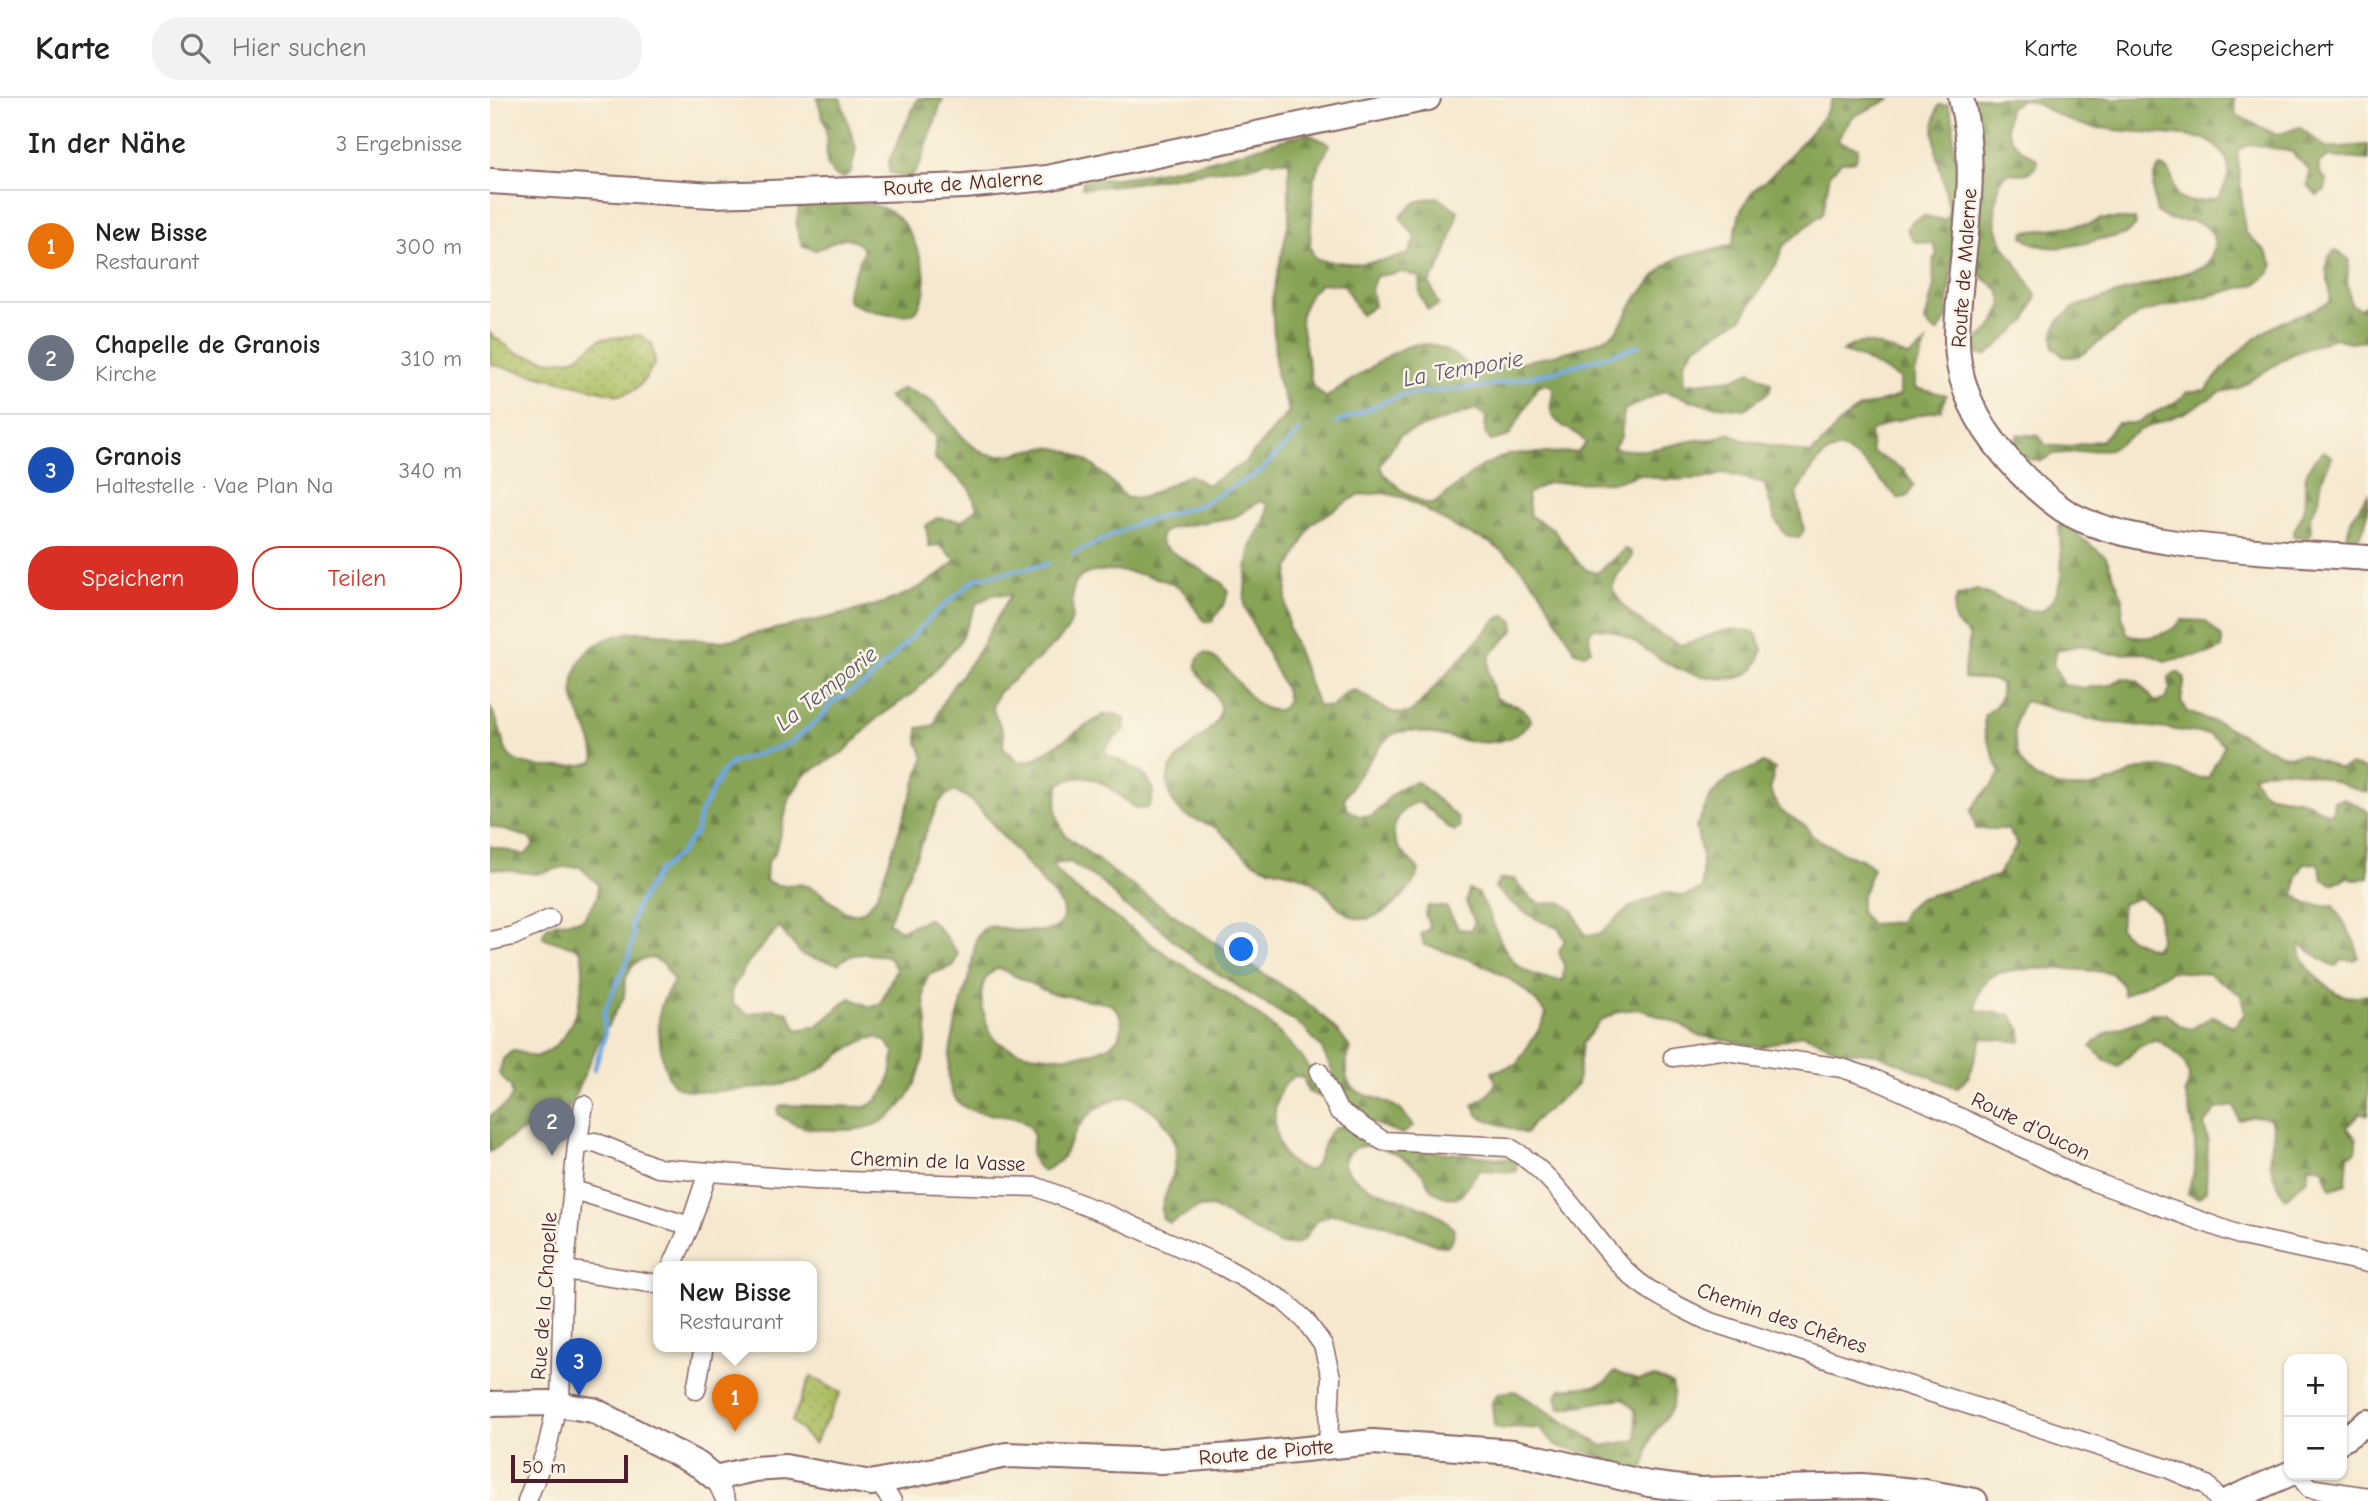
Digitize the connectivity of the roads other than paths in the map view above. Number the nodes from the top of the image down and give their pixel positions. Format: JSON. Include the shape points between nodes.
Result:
{"nodes":[{"id":1,"x":1428,"y":98,"type":"edge"},
{"id":2,"x":1961,"y":98,"type":"edge"},
{"id":3,"x":490,"y":181,"type":"edge"},
{"id":4,"x":2368,"y":558,"type":"edge"},
{"id":5,"x":550,"y":919,"type":"dead end"},
{"id":6,"x":490,"y":941,"type":"edge"},
{"id":7,"x":1673,"y":1057,"type":"dead end"},
{"id":8,"x":1319,"y":1072,"type":"dead end"},
{"id":9,"x":584,"y":1105,"type":"dead end"},
{"id":10,"x":577,"y":1145,"type":"junction"},
{"id":11,"x":708,"y":1172,"type":"junction"},
{"id":12,"x":574,"y":1190,"type":"junction"},
{"id":13,"x":690,"y":1226,"type":"junction"},
{"id":14,"x":675,"y":1261,"type":"edge"},
{"id":15,"x":2368,"y":1262,"type":"edge"},
{"id":16,"x":565,"y":1270,"type":"junction"},
{"id":17,"x":653,"y":1283,"type":"edge"},
{"id":18,"x":703,"y":1352,"type":"edge"},
{"id":19,"x":696,"y":1390,"type":"dead end"},
{"id":20,"x":490,"y":1404,"type":"edge"},
{"id":21,"x":558,"y":1405,"type":"junction"},
{"id":22,"x":2368,"y":1422,"type":"edge"},
{"id":23,"x":2347,"y":1437,"type":"edge"},
{"id":24,"x":1328,"y":1446,"type":"junction"},
{"id":25,"x":2284,"y":1476,"type":"edge"},
{"id":26,"x":715,"y":1478,"type":"junction"},
{"id":27,"x":2303,"y":1480,"type":"edge"},
{"id":28,"x":885,"y":1492,"type":"edge"},
{"id":29,"x":1819,"y":1495,"type":"edge"},
{"id":30,"x":2368,"y":1497,"type":"edge"},
{"id":31,"x":527,"y":1501,"type":"edge"},
{"id":32,"x":726,"y":1501,"type":"edge"},
{"id":33,"x":1975,"y":1501,"type":"edge"},
{"id":34,"x":2219,"y":1501,"type":"edge"},
{"id":35,"x":2227,"y":1501,"type":"edge"}],
"edges":[{"from":1,"to":3,"type":"street","name":"Route de Malerne","via":[[1047,178],[965,186],[713,195]]},
{"from":2,"to":4,"type":"street","name":"Route de Malerne","via":[[1971,196],[1957,358],[1970,404],[2012,466],[2063,510],[2109,529],[2173,542]]},
{"from":5,"to":6,"type":"street"},
{"from":7,"to":15,"type":"street","name":"Route d'Oucon","via":[[1720,1050],[1842,1068],[1921,1100],[2081,1177],[2218,1228]]},
{"from":8,"to":34,"type":"street","name":"Chemin des Chênes","via":[[1338,1110],[1383,1141],[1508,1147],[1524,1156],[1627,1272],[1656,1295],[1708,1321],[2169,1469],[2207,1485]]},
{"from":9,"to":10,"type":"street","name":"Rue de la Chapelle"},
{"from":10,"to":11,"type":"street","name":"Chemin de la Vasse","via":[[594,1142],[658,1168]]},
{"from":10,"to":12,"type":"street","name":"Rue de la Chapelle"},
{"from":11,"to":13,"type":"street"},
{"from":11,"to":24,"type":"street","name":"Chemin de la Vasse","via":[[1037,1187],[1111,1216],[1222,1266],[1283,1300],[1305,1320],[1323,1345],[1331,1377]]},
{"from":12,"to":13,"type":"street","name":"Rue de la Chapelle"},
{"from":12,"to":16,"type":"street","name":"Rue de la Chapelle"},
{"from":13,"to":14,"type":"street"},
{"from":16,"to":17,"type":"street"},
{"from":16,"to":21,"type":"street","name":"Rue de la Chapelle"},
{"from":18,"to":19,"type":"street"},
{"from":20,"to":21,"type":"street"},
{"from":21,"to":26,"type":"street","via":[[604,1415]]},
{"from":21,"to":31,"type":"street","name":"Rue de la Chapelle"},
{"from":22,"to":23,"type":"street"},
{"from":24,"to":28,"type":"street","name":"Route de Piotte","via":[[1161,1461],[1007,1455]]},
{"from":24,"to":29,"type":"street","name":"Route de Piotte","via":[[1405,1443],[1514,1452],[1649,1484]]},
{"from":25,"to":35,"type":"street"},
{"from":26,"to":28,"type":"street","name":"Route de Piotte","via":[[785,1467],[861,1482]]},
{"from":26,"to":32,"type":"street"},
{"from":27,"to":30,"type":"street","via":[[2309,1489]]},
{"from":29,"to":33,"type":"street","name":"Route de Piotte","via":[[1862,1486]]}]}
